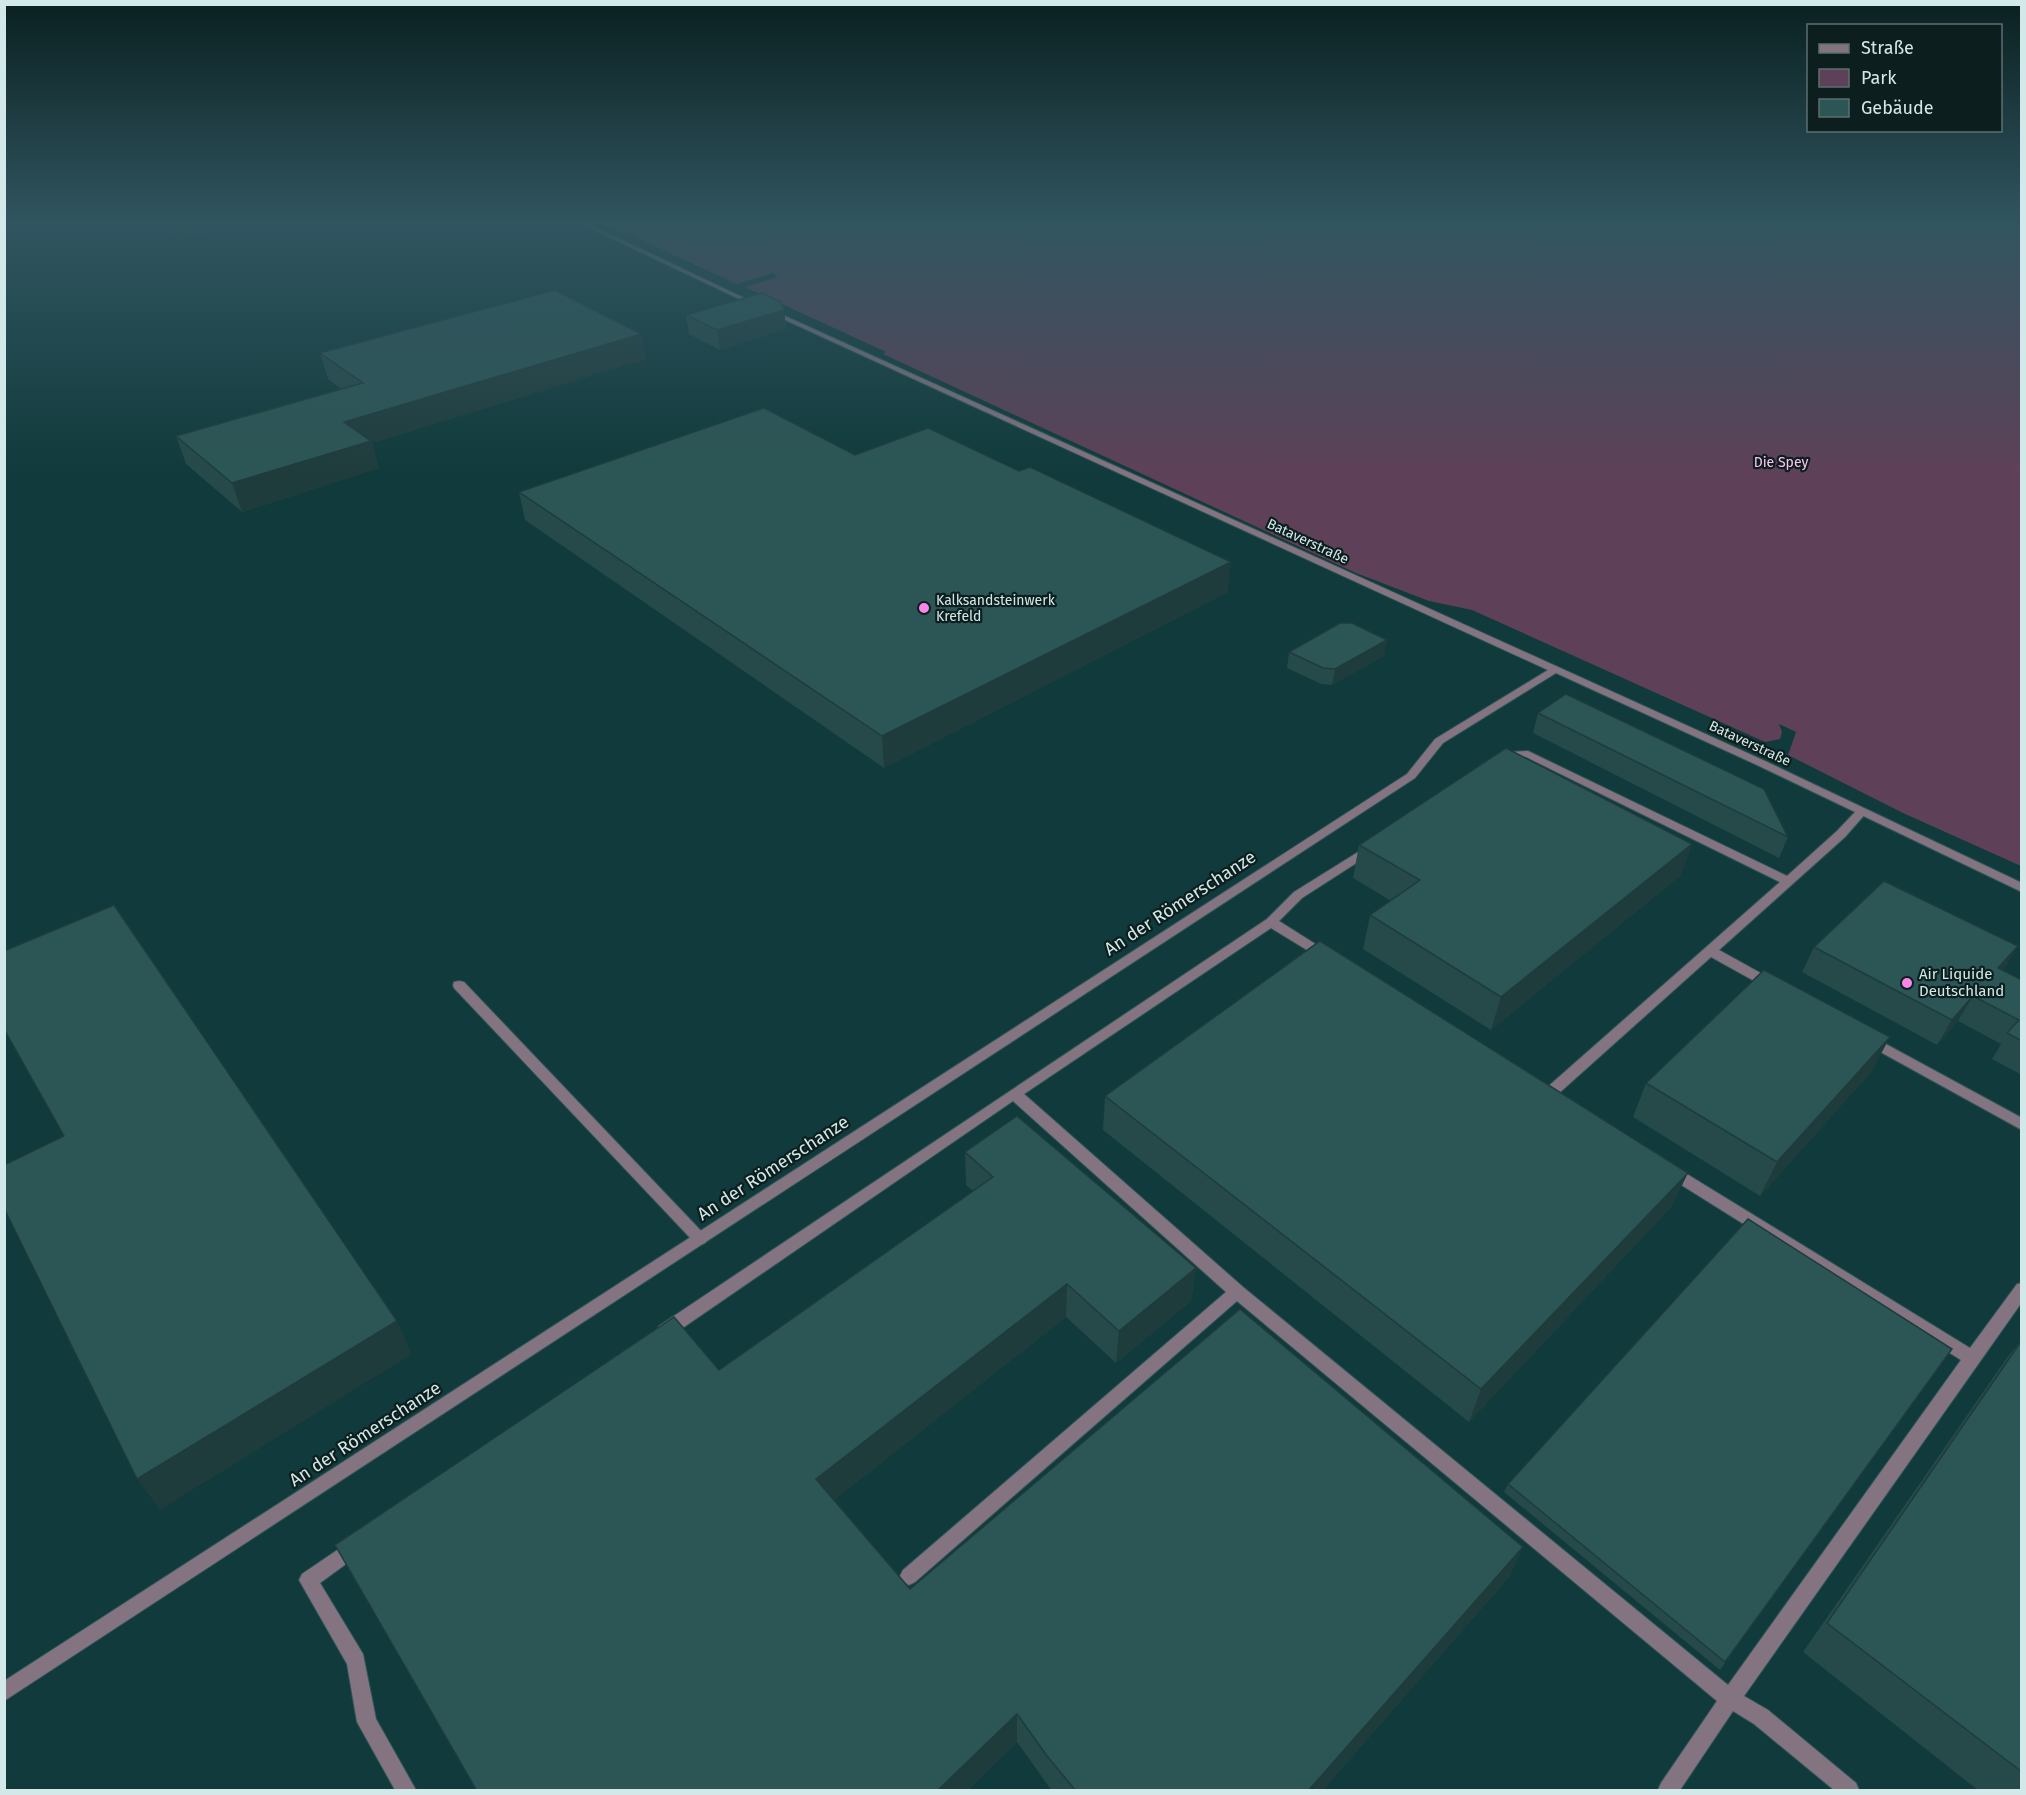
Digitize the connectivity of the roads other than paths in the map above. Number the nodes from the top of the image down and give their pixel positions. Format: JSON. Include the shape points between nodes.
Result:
{"nodes":[{"id":1,"x":764,"y":307,"type":"edge"},
{"id":2,"x":1554,"y":670,"type":"junction"},
{"id":3,"x":1494,"y":767,"type":"edge"},
{"id":4,"x":1862,"y":812,"type":"junction"},
{"id":5,"x":1377,"y":844,"type":"edge"},
{"id":6,"x":1788,"y":881,"type":"junction"},
{"id":7,"x":2022,"y":888,"type":"edge"},
{"id":8,"x":1271,"y":922,"type":"junction"},
{"id":9,"x":1710,"y":951,"type":"junction"},
{"id":10,"x":1341,"y":965,"type":"edge"},
{"id":11,"x":459,"y":985,"type":"dead end"},
{"id":12,"x":1783,"y":992,"type":"edge"},
{"id":13,"x":1856,"y":1032,"type":"edge"},
{"id":14,"x":1014,"y":1094,"type":"junction"},
{"id":15,"x":1568,"y":1107,"type":"edge"},
{"id":16,"x":2022,"y":1125,"type":"edge"},
{"id":17,"x":1659,"y":1164,"type":"edge"},
{"id":18,"x":700,"y":1239,"type":"junction"},
{"id":19,"x":2022,"y":1289,"type":"edge"},
{"id":20,"x":1237,"y":1292,"type":"junction"},
{"id":21,"x":649,"y":1343,"type":"edge"},
{"id":22,"x":1972,"y":1358,"type":"junction"},
{"id":23,"x":367,"y":1539,"type":"edge"},
{"id":24,"x":909,"y":1576,"type":"dead end"},
{"id":25,"x":4,"y":1692,"type":"edge"},
{"id":26,"x":1730,"y":1699,"type":"junction"},
{"id":27,"x":406,"y":1791,"type":"edge"},
{"id":28,"x":1668,"y":1791,"type":"edge"},
{"id":29,"x":1850,"y":1791,"type":"edge"}],
"edges":[{"from":1,"to":2,"type":"street","name":"Bataverstraße"},
{"from":2,"to":4,"type":"street","name":"Bataverstraße"},
{"from":2,"to":18,"type":"street","name":"An der Römerschanze","via":[[1439,741],[1411,776]]},
{"from":3,"to":6,"type":"street","via":[[1514,754],[1528,754]]},
{"from":4,"to":6,"type":"street"},
{"from":4,"to":7,"type":"street","name":"Bataverstraße"},
{"from":5,"to":8,"type":"street","via":[[1298,895]]},
{"from":6,"to":9,"type":"street"},
{"from":8,"to":10,"type":"street"},
{"from":8,"to":14,"type":"street"},
{"from":9,"to":12,"type":"street"},
{"from":9,"to":15,"type":"street","via":[[1543,1091]]},
{"from":11,"to":18,"type":"street"},
{"from":13,"to":16,"type":"street"},
{"from":14,"to":20,"type":"street"},
{"from":14,"to":21,"type":"street"},
{"from":17,"to":22,"type":"street"},
{"from":18,"to":25,"type":"street","name":"An der Römerschanze"},
{"from":19,"to":22,"type":"street"},
{"from":20,"to":24,"type":"street"},
{"from":20,"to":26,"type":"street"},
{"from":22,"to":26,"type":"street"},
{"from":23,"to":27,"type":"street","via":[[308,1580],[356,1661],[367,1722]]},
{"from":26,"to":28,"type":"street"},
{"from":26,"to":29,"type":"street","via":[[1761,1717]]}]}
